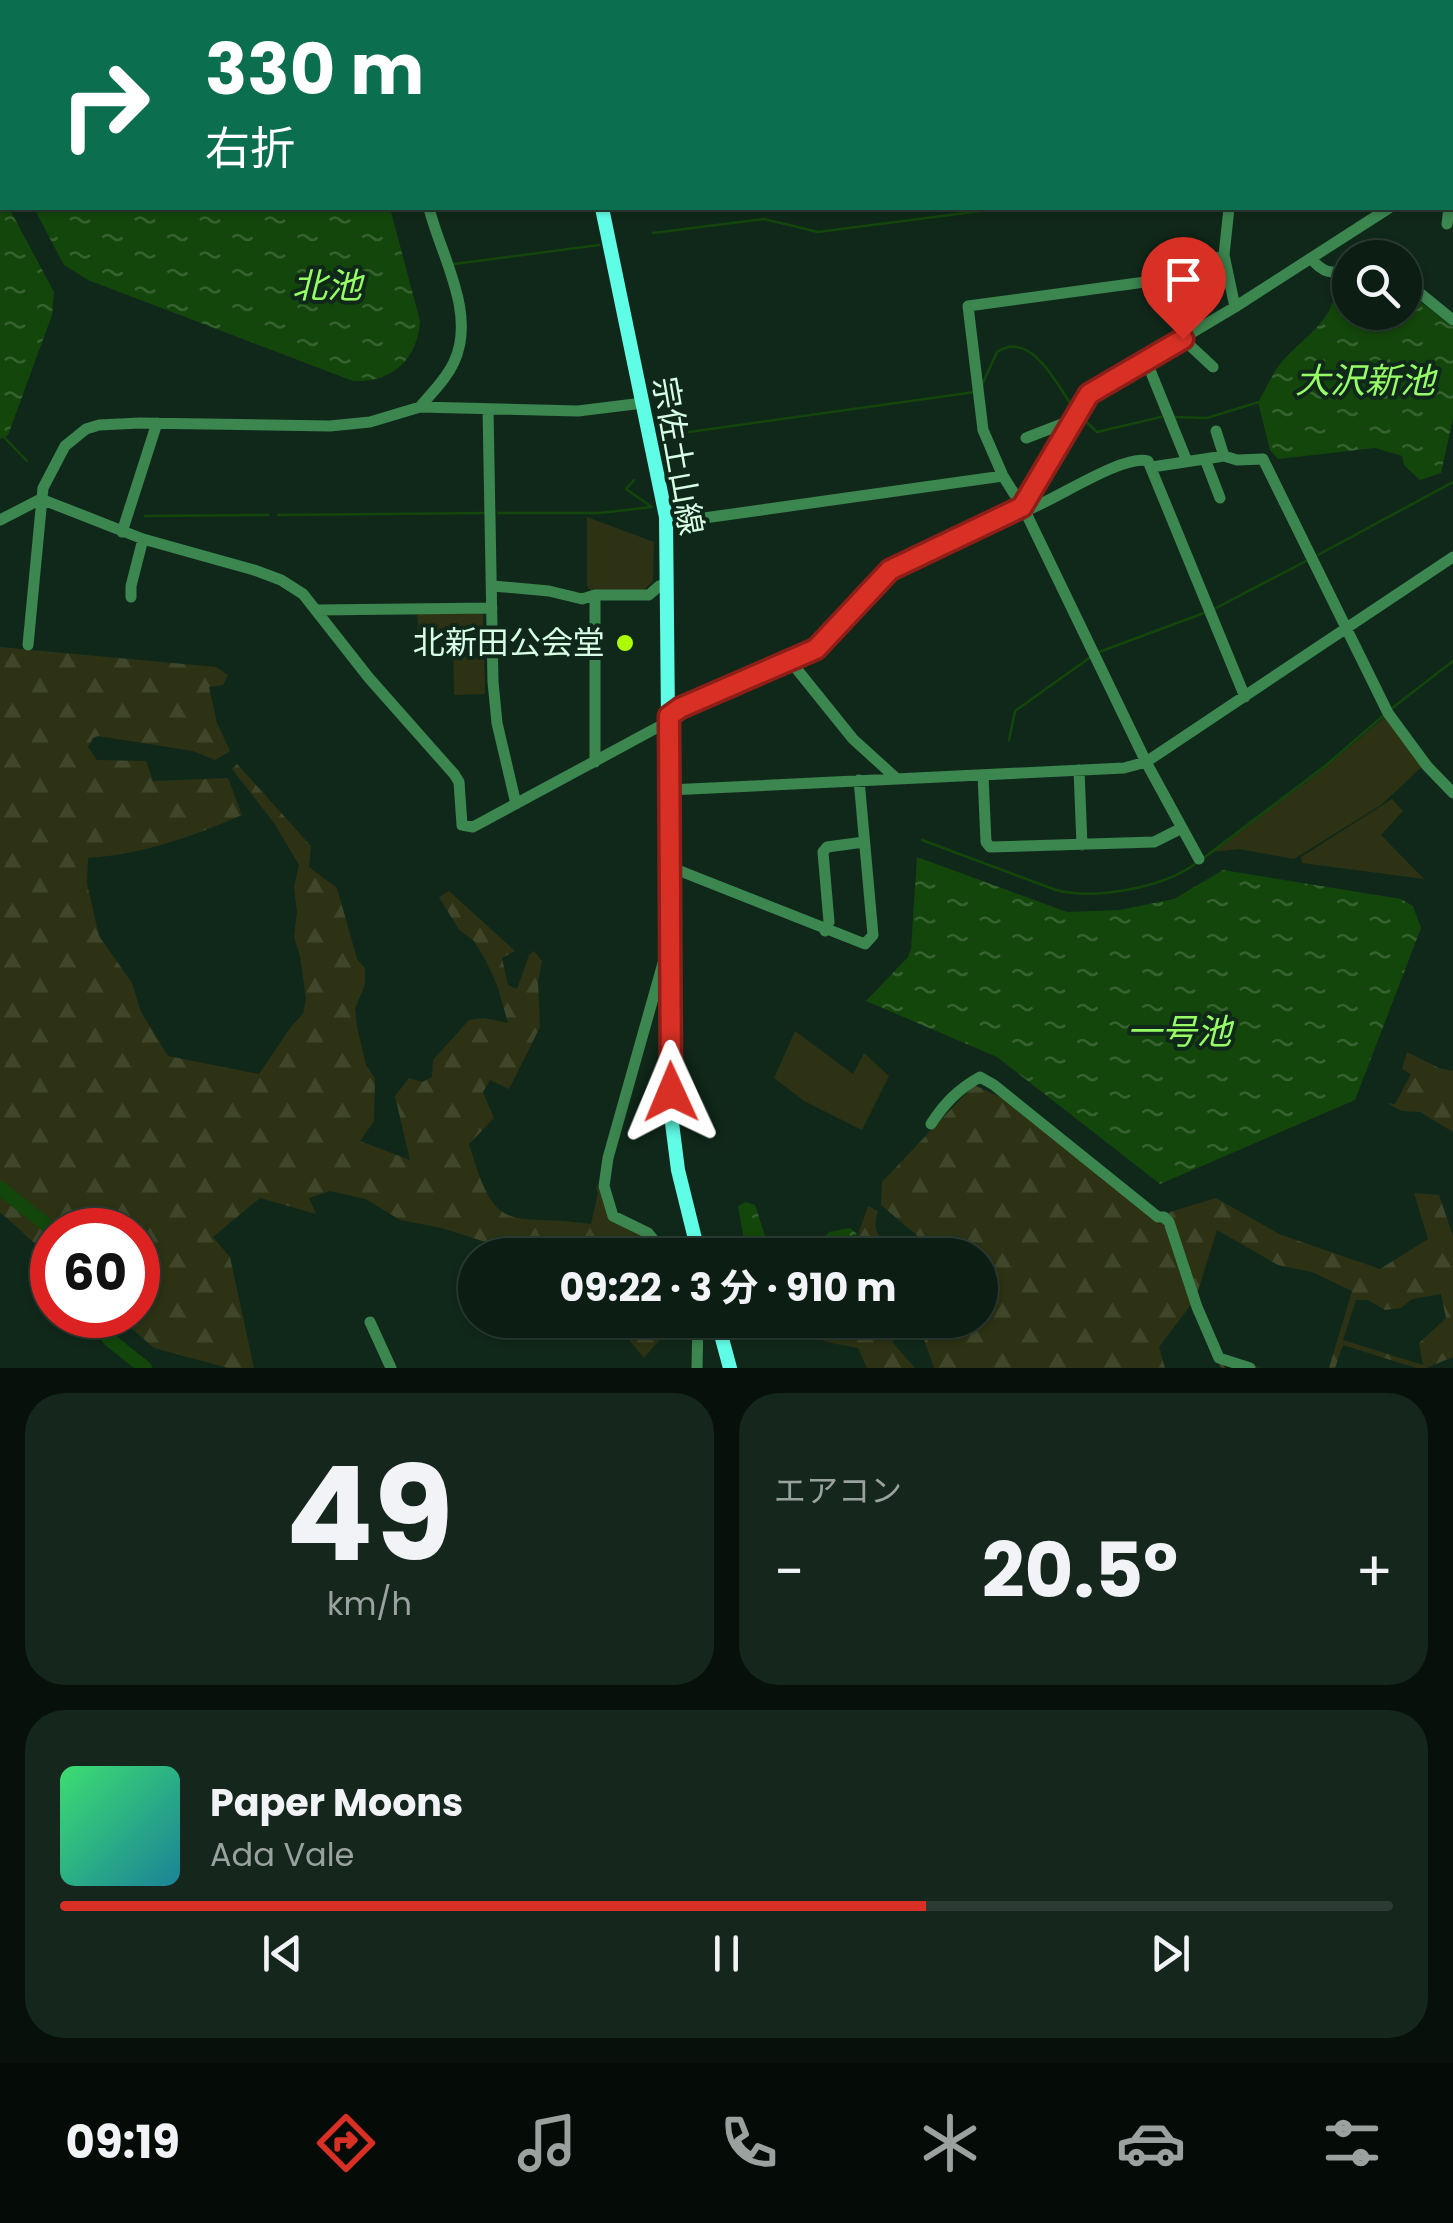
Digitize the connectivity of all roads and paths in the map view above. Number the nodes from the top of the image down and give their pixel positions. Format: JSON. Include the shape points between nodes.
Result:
{"nodes":[{"id":1,"x":429,"y":210,"type":"edge"},
{"id":2,"x":602,"y":210,"type":"edge"},
{"id":3,"x":1229,"y":210,"type":"edge"},
{"id":4,"x":1386,"y":210,"type":"edge"},
{"id":5,"x":1449,"y":210,"type":"edge"},
{"id":6,"x":1447,"y":224,"type":"dead end"},
{"id":7,"x":1224,"y":255,"type":"junction"},
{"id":8,"x":1311,"y":258,"type":"junction"},
{"id":9,"x":1332,"y":274,"type":"edge"},
{"id":10,"x":1422,"y":295,"type":"edge"},
{"id":11,"x":1235,"y":307,"type":"junction"},
{"id":12,"x":1453,"y":320,"type":"edge"},
{"id":13,"x":1183,"y":339,"type":"junction"},
{"id":14,"x":1146,"y":360,"type":"junction"},
{"id":15,"x":1212,"y":367,"type":"dead end"},
{"id":16,"x":643,"y":403,"type":"junction"},
{"id":17,"x":420,"y":407,"type":"junction"},
{"id":18,"x":488,"y":408,"type":"junction"},
{"id":19,"x":1075,"y":419,"type":"junction"},
{"id":20,"x":157,"y":423,"type":"junction"},
{"id":21,"x":1216,"y":431,"type":"dead end"},
{"id":22,"x":1026,"y":438,"type":"dead end"},
{"id":23,"x":1224,"y":456,"type":"junction"},
{"id":24,"x":1186,"y":459,"type":"junction"},
{"id":25,"x":1204,"y":460,"type":"junction"},
{"id":26,"x":1152,"y":466,"type":"junction"},
{"id":27,"x":1003,"y":476,"type":"junction"},
{"id":28,"x":1220,"y":498,"type":"dead end"},
{"id":29,"x":41,"y":499,"type":"junction"},
{"id":30,"x":1024,"y":509,"type":"junction"},
{"id":31,"x":666,"y":517,"type":"junction"},
{"id":32,"x":0,"y":520,"type":"edge"},
{"id":33,"x":122,"y":532,"type":"junction"},
{"id":34,"x":143,"y":539,"type":"junction"},
{"id":35,"x":1453,"y":557,"type":"edge"},
{"id":36,"x":667,"y":585,"type":"junction"},
{"id":37,"x":493,"y":586,"type":"junction"},
{"id":38,"x":595,"y":595,"type":"junction"},
{"id":39,"x":131,"y":597,"type":"dead end"},
{"id":40,"x":492,"y":608,"type":"junction"},
{"id":41,"x":317,"y":610,"type":"junction"},
{"id":42,"x":1346,"y":628,"type":"junction"},
{"id":43,"x":28,"y":645,"type":"dead end"},
{"id":44,"x":792,"y":662,"type":"junction"},
{"id":45,"x":1245,"y":697,"type":"junction"},
{"id":46,"x":669,"y":716,"type":"junction"},
{"id":47,"x":595,"y":762,"type":"junction"},
{"id":48,"x":1146,"y":762,"type":"junction"},
{"id":49,"x":1079,"y":770,"type":"junction"},
{"id":50,"x":983,"y":774,"type":"junction"},
{"id":51,"x":897,"y":779,"type":"junction"},
{"id":52,"x":859,"y":780,"type":"junction"},
{"id":53,"x":670,"y":790,"type":"junction"},
{"id":54,"x":1453,"y":794,"type":"edge"},
{"id":55,"x":516,"y":804,"type":"junction"},
{"id":56,"x":1178,"y":830,"type":"dead end"},
{"id":57,"x":864,"y":842,"type":"junction"},
{"id":58,"x":1082,"y":846,"type":"junction"},
{"id":59,"x":1199,"y":859,"type":"dead end"},
{"id":60,"x":670,"y":866,"type":"junction"},
{"id":61,"x":825,"y":931,"type":"junction"},
{"id":62,"x":670,"y":955,"type":"junction"},
{"id":63,"x":931,"y":1124,"type":"dead end"},
{"id":64,"x":652,"y":1238,"type":"edge"},
{"id":65,"x":695,"y":1238,"type":"edge"},
{"id":66,"x":370,"y":1322,"type":"dead end"},
{"id":67,"x":698,"y":1338,"type":"edge"},
{"id":68,"x":722,"y":1338,"type":"edge"},
{"id":69,"x":391,"y":1368,"type":"edge"},
{"id":70,"x":697,"y":1368,"type":"edge"},
{"id":71,"x":730,"y":1368,"type":"edge"},
{"id":72,"x":1250,"y":1368,"type":"edge"}],
"edges":[{"from":1,"to":17,"type":"street","via":[[448,262],[460,329],[456,359]]},
{"from":2,"to":16,"type":"main road","name":"宗佐土山線"},
{"from":3,"to":7,"type":"street"},
{"from":4,"to":8,"type":"street"},
{"from":5,"to":6,"type":"street"},
{"from":7,"to":11,"type":"street"},
{"from":7,"to":27,"type":"street","via":[[1167,279],[968,306],[983,430]]},
{"from":8,"to":9,"type":"street"},
{"from":8,"to":11,"type":"street"},
{"from":10,"to":12,"type":"street"},
{"from":11,"to":13,"type":"street"},
{"from":13,"to":14,"type":"street"},
{"from":13,"to":15,"type":"street"},
{"from":14,"to":19,"type":"street","via":[[1089,394]]},
{"from":14,"to":24,"type":"street"},
{"from":16,"to":18,"type":"street","via":[[578,412]]},
{"from":16,"to":31,"type":"main road","name":"宗佐土山線"},
{"from":17,"to":18,"type":"street"},
{"from":17,"to":20,"type":"street","via":[[359,424]]},
{"from":18,"to":37,"type":"street"},
{"from":19,"to":22,"type":"street"},
{"from":19,"to":30,"type":"street"},
{"from":20,"to":29,"type":"street","via":[[86,428],[65,446]]},
{"from":20,"to":33,"type":"street"},
{"from":21,"to":23,"type":"street"},
{"from":23,"to":25,"type":"street"},
{"from":23,"to":42,"type":"street","via":[[1263,458]]},
{"from":24,"to":25,"type":"street"},
{"from":24,"to":26,"type":"street"},
{"from":25,"to":28,"type":"street"},
{"from":26,"to":30,"type":"street","via":[[1141,458]]},
{"from":26,"to":45,"type":"street"},
{"from":27,"to":30,"type":"street"},
{"from":27,"to":31,"type":"street","via":[[704,518]]},
{"from":29,"to":32,"type":"street"},
{"from":29,"to":33,"type":"street"},
{"from":29,"to":43,"type":"street"},
{"from":30,"to":44,"type":"street","via":[[890,570],[826,643]]},
{"from":30,"to":48,"type":"street"},
{"from":31,"to":36,"type":"main road","name":"宗佐土山線"},
{"from":33,"to":34,"type":"street"},
{"from":34,"to":39,"type":"street"},
{"from":34,"to":41,"type":"street","via":[[282,580]]},
{"from":35,"to":42,"type":"street"},
{"from":36,"to":38,"type":"street","via":[[649,595]]},
{"from":36,"to":46,"type":"main road","name":"宗佐土山線"},
{"from":37,"to":38,"type":"street","via":[[582,599]]},
{"from":37,"to":40,"type":"street"},
{"from":38,"to":47,"type":"street"},
{"from":40,"to":41,"type":"street"},
{"from":40,"to":55,"type":"street","via":[[497,723]]},
{"from":41,"to":55,"type":"street","via":[[454,774],[462,825],[473,828]]},
{"from":42,"to":45,"type":"street"},
{"from":42,"to":54,"type":"street","via":[[1388,712]]},
{"from":44,"to":46,"type":"street"},
{"from":44,"to":51,"type":"street","via":[[853,739]]},
{"from":45,"to":48,"type":"street"},
{"from":46,"to":47,"type":"street"},
{"from":46,"to":53,"type":"main road","name":"宗佐土山線"},
{"from":47,"to":55,"type":"street"},
{"from":48,"to":49,"type":"street"},
{"from":48,"to":59,"type":"street"},
{"from":49,"to":50,"type":"street"},
{"from":49,"to":58,"type":"street"},
{"from":50,"to":51,"type":"street"},
{"from":50,"to":58,"type":"street","via":[[990,848]]},
{"from":51,"to":52,"type":"street"},
{"from":52,"to":53,"type":"street"},
{"from":52,"to":57,"type":"street"},
{"from":53,"to":60,"type":"main road","name":"宗佐土山線"},
{"from":56,"to":58,"type":"street","via":[[1154,842]]},
{"from":57,"to":61,"type":"street","via":[[822,852]]},
{"from":57,"to":61,"type":"street","via":[[872,937],[860,945]]},
{"from":60,"to":61,"type":"street"},
{"from":60,"to":62,"type":"main road","name":"宗佐土山線"},
{"from":62,"to":64,"type":"street","via":[[604,1186],[613,1216]]},
{"from":62,"to":65,"type":"main road","name":"宗佐土山線","via":[[672,1123]]},
{"from":63,"to":72,"type":"street","via":[[972,1081],[980,1077],[994,1086],[1169,1222],[1219,1358]]},
{"from":66,"to":69,"type":"street"},
{"from":67,"to":70,"type":"street"},
{"from":68,"to":71,"type":"main road"}]}
